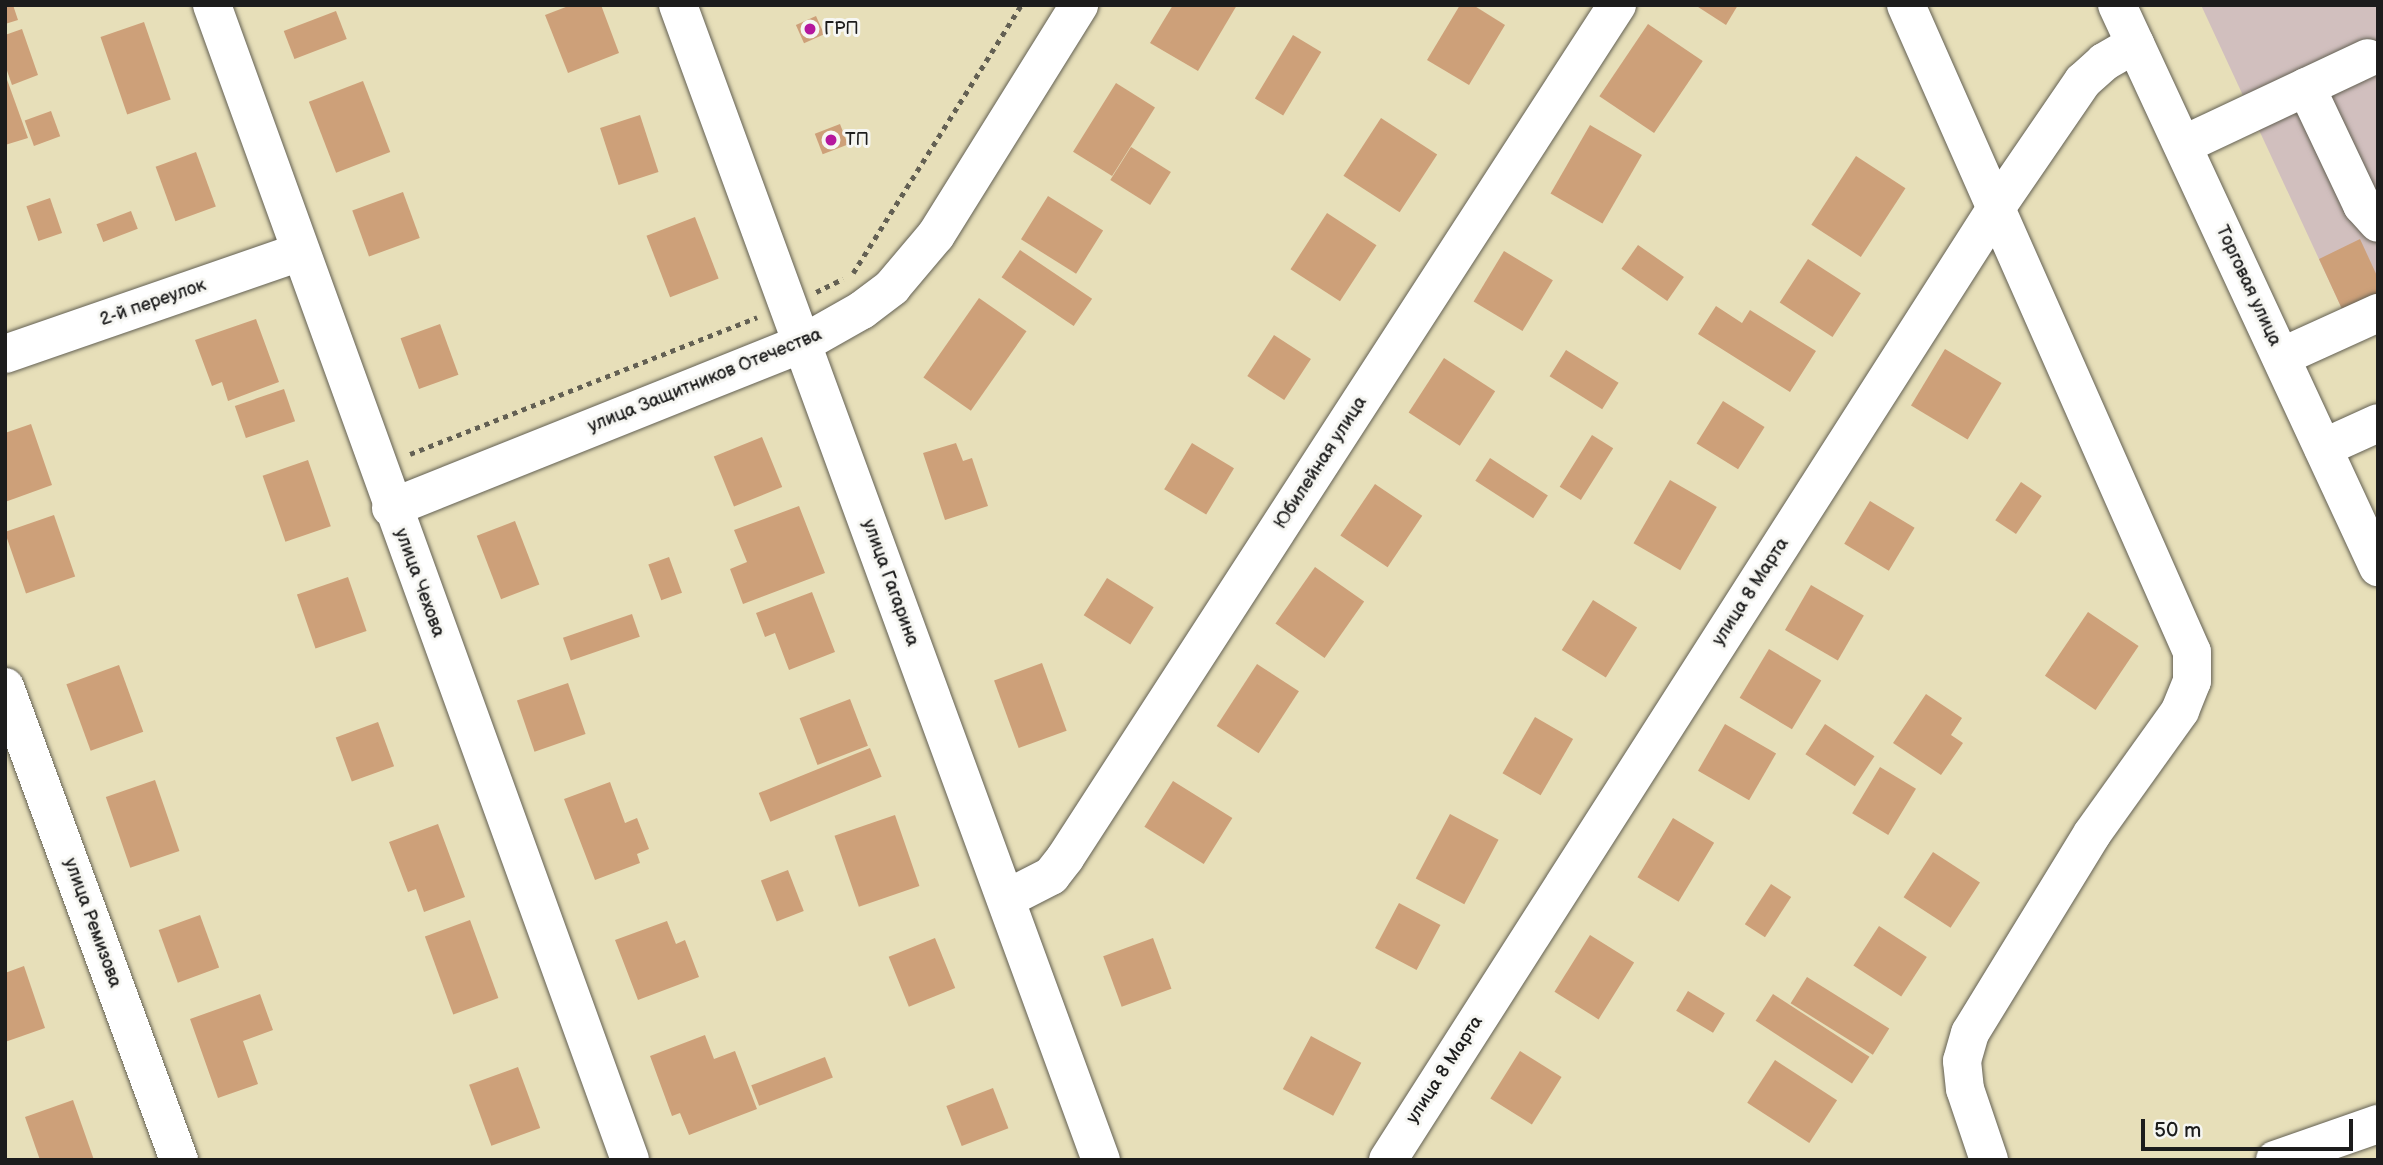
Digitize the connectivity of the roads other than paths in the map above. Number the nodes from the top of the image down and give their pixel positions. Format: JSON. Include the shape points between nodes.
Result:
{"nodes":[{"id":1,"x":212,"y":5,"type":"edge"},
{"id":2,"x":678,"y":5,"type":"edge"},
{"id":3,"x":1617,"y":5,"type":"edge"},
{"id":4,"x":1906,"y":5,"type":"edge"},
{"id":5,"x":2118,"y":5,"type":"edge"},
{"id":6,"x":1078,"y":6,"type":"edge"},
{"id":7,"x":2135,"y":44,"type":"junction"},
{"id":8,"x":2368,"y":58,"type":"dead end"},
{"id":9,"x":2306,"y":87,"type":"junction"},
{"id":10,"x":2183,"y":145,"type":"junction"},
{"id":11,"x":1998,"y":205,"type":"junction"},
{"id":12,"x":2378,"y":223,"type":"edge"},
{"id":13,"x":300,"y":252,"type":"junction"},
{"id":14,"x":2378,"y":313,"type":"edge"},
{"id":15,"x":802,"y":344,"type":"junction"},
{"id":16,"x":5,"y":354,"type":"edge"},
{"id":17,"x":2281,"y":357,"type":"junction"},
{"id":18,"x":2378,"y":423,"type":"edge"},
{"id":19,"x":2323,"y":448,"type":"junction"},
{"id":20,"x":391,"y":508,"type":"junction"},
{"id":21,"x":2378,"y":567,"type":"edge"},
{"id":22,"x":5,"y":687,"type":"edge"},
{"id":23,"x":1006,"y":899,"type":"junction"},
{"id":24,"x":2378,"y":1124,"type":"edge"},
{"id":25,"x":180,"y":1160,"type":"edge"},
{"id":26,"x":630,"y":1160,"type":"edge"},
{"id":27,"x":1101,"y":1160,"type":"edge"},
{"id":28,"x":1388,"y":1160,"type":"edge"},
{"id":29,"x":1989,"y":1160,"type":"edge"},
{"id":30,"x":2276,"y":1160,"type":"edge"}],
"edges":[{"from":1,"to":13,"type":"street","name":"улица Чехова"},
{"from":2,"to":15,"type":"street","name":"улица Гагарина"},
{"from":3,"to":23,"type":"street","name":"Юбилейная улица","via":[[1065,858],[1040,883]]},
{"from":4,"to":11,"type":"street"},
{"from":5,"to":7,"type":"street","name":"Торговая улица"},
{"from":6,"to":15,"type":"street","name":"улица Защитников Отечества","via":[[918,260],[862,310]]},
{"from":7,"to":10,"type":"street","name":"Торговая улица"},
{"from":7,"to":11,"type":"street","name":"улица 8 Марта","via":[[2083,81]]},
{"from":8,"to":9,"type":"street"},
{"from":9,"to":10,"type":"street"},
{"from":9,"to":12,"type":"street","via":[[2362,205]]},
{"from":10,"to":17,"type":"street","name":"Торговая улица"},
{"from":11,"to":28,"type":"street","name":"улица 8 Марта"},
{"from":11,"to":29,"type":"street","via":[[2192,652],[2192,681],[2180,711],[2092,834],[1970,1033],[1962,1061],[1965,1089]]},
{"from":13,"to":16,"type":"street","name":"2-й переулок"},
{"from":13,"to":20,"type":"street","name":"улица Чехова"},
{"from":14,"to":17,"type":"street"},
{"from":15,"to":20,"type":"street","name":"улица Защитников Отечества"},
{"from":15,"to":23,"type":"street","name":"улица Гагарина"},
{"from":17,"to":19,"type":"street","name":"Торговая улица"},
{"from":18,"to":19,"type":"street"},
{"from":19,"to":21,"type":"street","name":"Торговая улица"},
{"from":20,"to":26,"type":"street","name":"улица Чехова"},
{"from":22,"to":25,"type":"street","name":"улица Ремизова"},
{"from":23,"to":27,"type":"street","name":"улица Гагарина"},
{"from":24,"to":30,"type":"street"}]}
